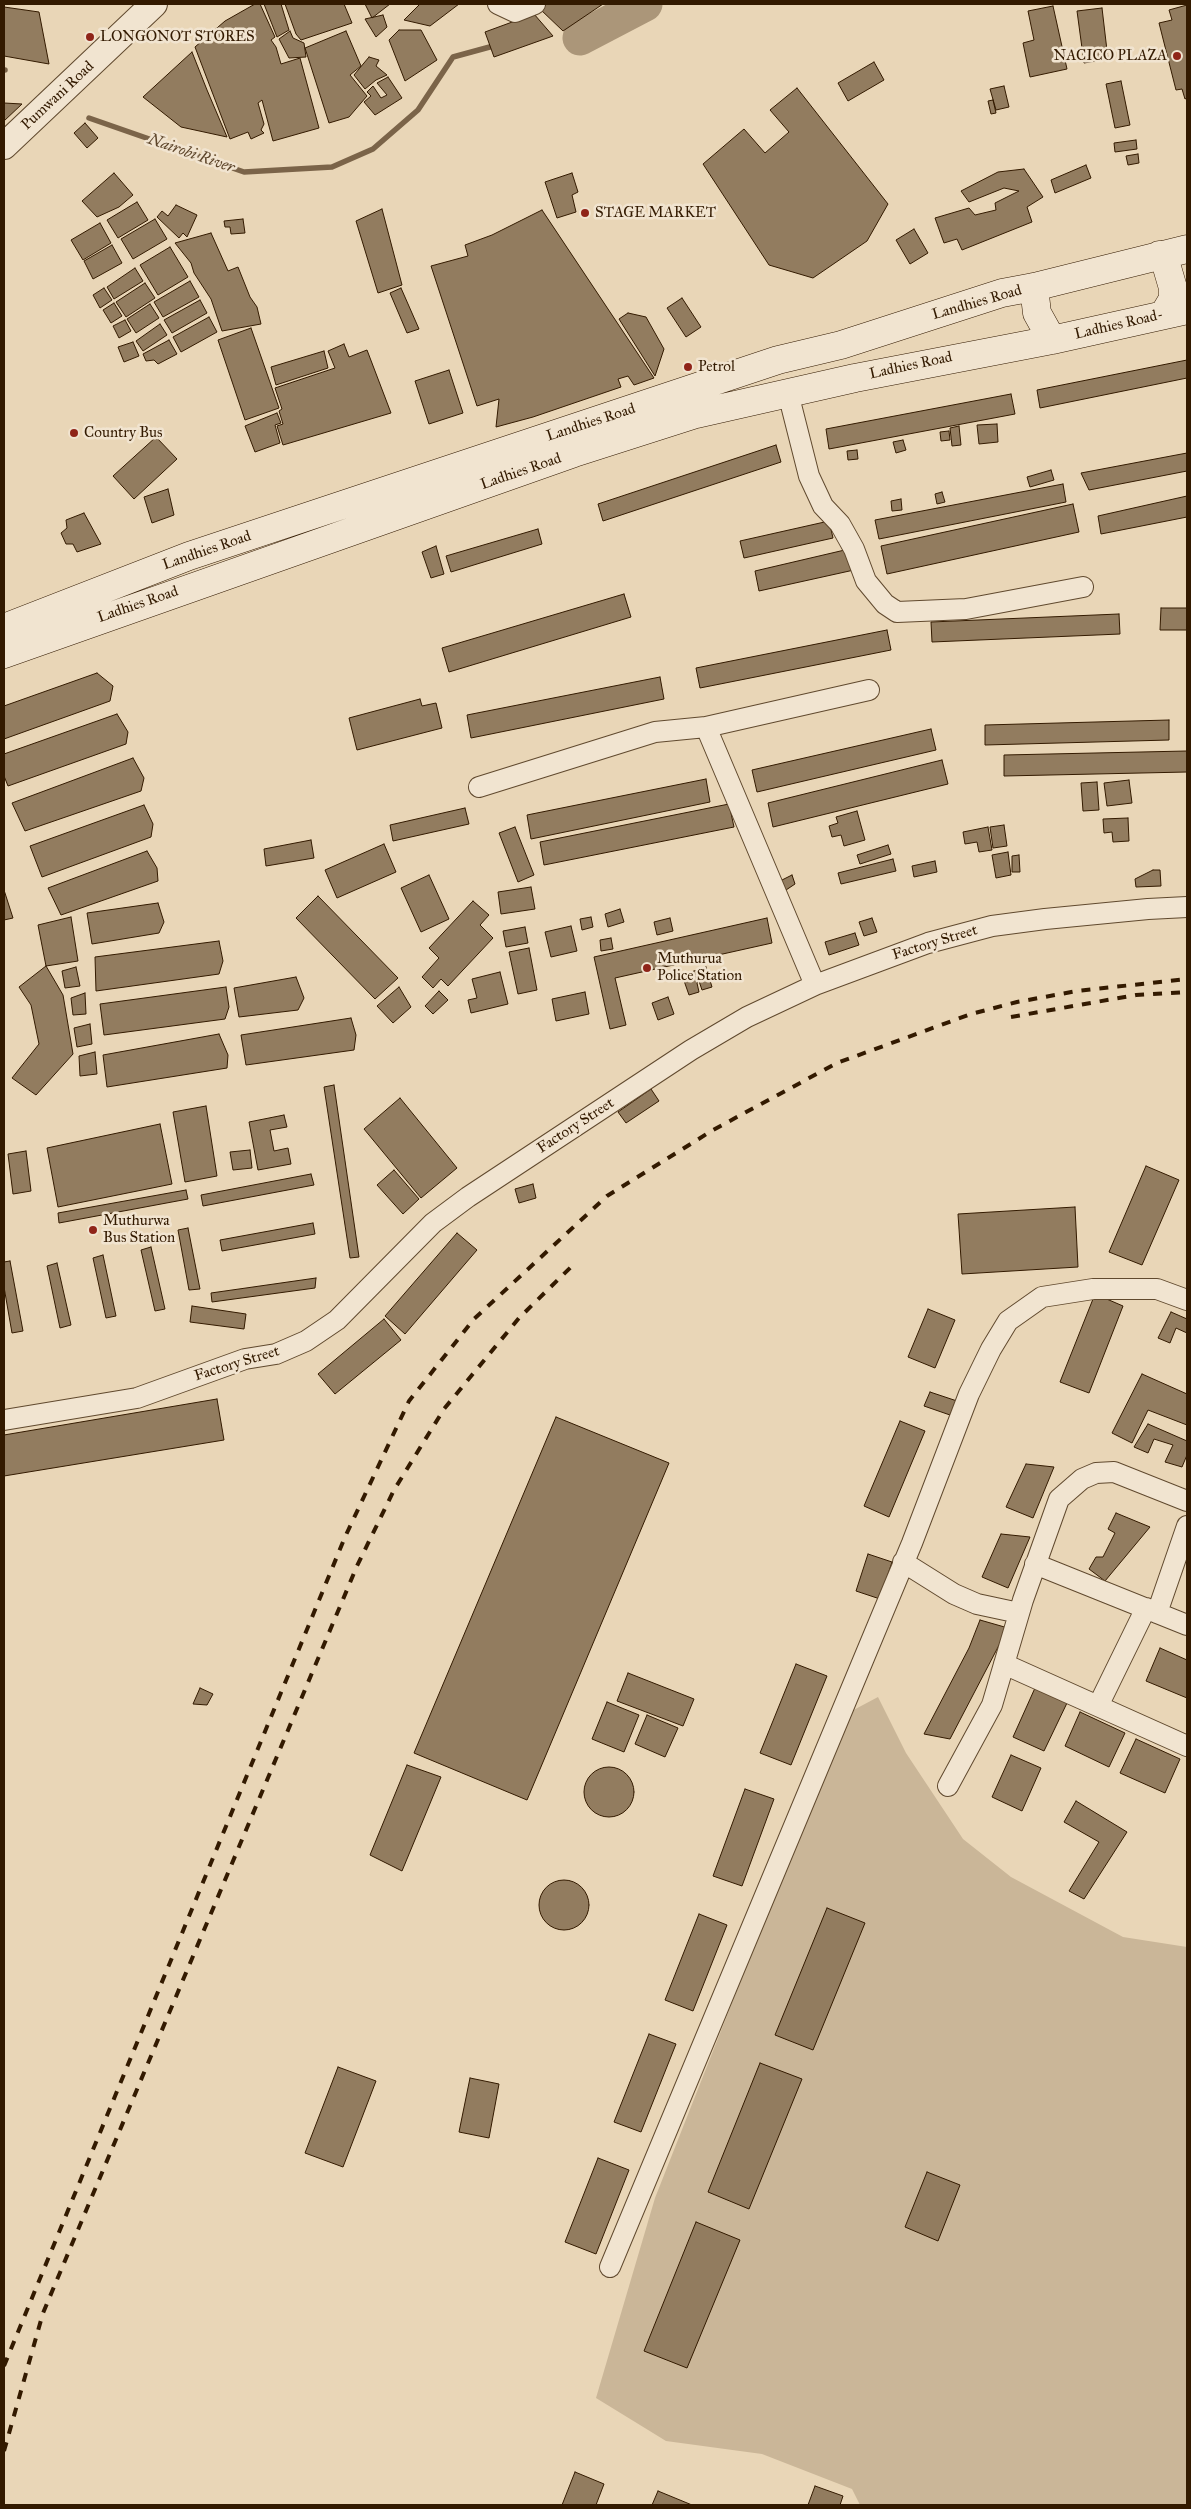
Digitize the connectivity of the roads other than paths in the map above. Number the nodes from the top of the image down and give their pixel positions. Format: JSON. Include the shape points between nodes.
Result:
{"nodes":[{"id":1,"x":151,"y":4,"type":"edge"},
{"id":2,"x":498,"y":4,"type":"edge"},
{"id":3,"x":535,"y":4,"type":"edge"},
{"id":4,"x":4,"y":146,"type":"edge"},
{"id":5,"x":1187,"y":248,"type":"edge"},
{"id":6,"x":1159,"y":255,"type":"junction"},
{"id":7,"x":1034,"y":288,"type":"junction"},
{"id":8,"x":1175,"y":312,"type":"edge"},
{"id":9,"x":1052,"y":340,"type":"junction"},
{"id":10,"x":788,"y":393,"type":"junction"},
{"id":11,"x":1083,"y":587,"type":"dead end"},
{"id":12,"x":4,"y":628,"type":"edge"},
{"id":13,"x":4,"y":654,"type":"edge"},
{"id":14,"x":869,"y":690,"type":"dead end"},
{"id":15,"x":706,"y":727,"type":"junction"},
{"id":16,"x":479,"y":787,"type":"dead end"},
{"id":17,"x":1187,"y":907,"type":"edge"},
{"id":18,"x":815,"y":985,"type":"junction"},
{"id":19,"x":1187,"y":1300,"type":"edge"},
{"id":20,"x":4,"y":1420,"type":"edge"},
{"id":21,"x":1187,"y":1501,"type":"edge"},
{"id":22,"x":1187,"y":1526,"type":"edge"},
{"id":23,"x":903,"y":1562,"type":"junction"},
{"id":24,"x":1035,"y":1564,"type":"junction"},
{"id":25,"x":1151,"y":1610,"type":"junction"},
{"id":26,"x":1019,"y":1612,"type":"junction"},
{"id":27,"x":1187,"y":1625,"type":"edge"},
{"id":28,"x":1004,"y":1664,"type":"junction"},
{"id":29,"x":1098,"y":1706,"type":"junction"},
{"id":30,"x":1187,"y":1746,"type":"edge"},
{"id":31,"x":948,"y":1786,"type":"dead end"},
{"id":32,"x":610,"y":2267,"type":"dead end"}],
"edges":[{"from":1,"to":4,"type":"street","name":"Pumwani Road"},
{"from":2,"to":3,"type":"street","via":[[515,12]]},
{"from":5,"to":6,"type":"main road","name":"Landhies Road"},
{"from":6,"to":7,"type":"main road","name":"Landhies Road"},
{"from":6,"to":8,"type":"main road","via":[[1166,264],[1173,288]]},
{"from":7,"to":9,"type":"main road","via":[[1037,313]]},
{"from":7,"to":12,"type":"main road","name":"Landhies Road","via":[[1002,293],[841,345],[778,360],[189,556]]},
{"from":8,"to":9,"type":"main road","name":"Ladhies Road-"},
{"from":9,"to":10,"type":"main road","name":"Ladhies Road"},
{"from":10,"to":11,"type":"street","via":[[809,476],[824,506],[840,524],[854,549],[866,581],[885,604],[897,612],[966,609]]},
{"from":10,"to":13,"type":"main road","name":"Ladhies Road","via":[[696,414],[574,453]]},
{"from":14,"to":15,"type":"street"},
{"from":15,"to":16,"type":"street","via":[[654,732]]},
{"from":15,"to":18,"type":"street"},
{"from":17,"to":18,"type":"street","name":"Factory Street","via":[[1148,908],[992,926],[928,943]]},
{"from":18,"to":20,"type":"street","name":"Factory Street","via":[[747,1017],[691,1050],[468,1197],[433,1224],[337,1320],[306,1341],[276,1354],[245,1358],[137,1398]]},
{"from":19,"to":23,"type":"street","via":[[1157,1288],[1065,1292],[1042,1297],[1008,1321],[969,1394]]},
{"from":21,"to":24,"type":"street","via":[[1114,1472],[1096,1473],[1082,1479],[1059,1500]]},
{"from":22,"to":25,"type":"street"},
{"from":23,"to":26,"type":"street","via":[[954,1594],[977,1604]]},
{"from":23,"to":32,"type":"street"},
{"from":24,"to":25,"type":"street"},
{"from":24,"to":26,"type":"street"},
{"from":25,"to":27,"type":"street"},
{"from":25,"to":29,"type":"street"},
{"from":26,"to":28,"type":"street"},
{"from":28,"to":29,"type":"street"},
{"from":28,"to":31,"type":"street","via":[[992,1705]]},
{"from":29,"to":30,"type":"street"}]}
